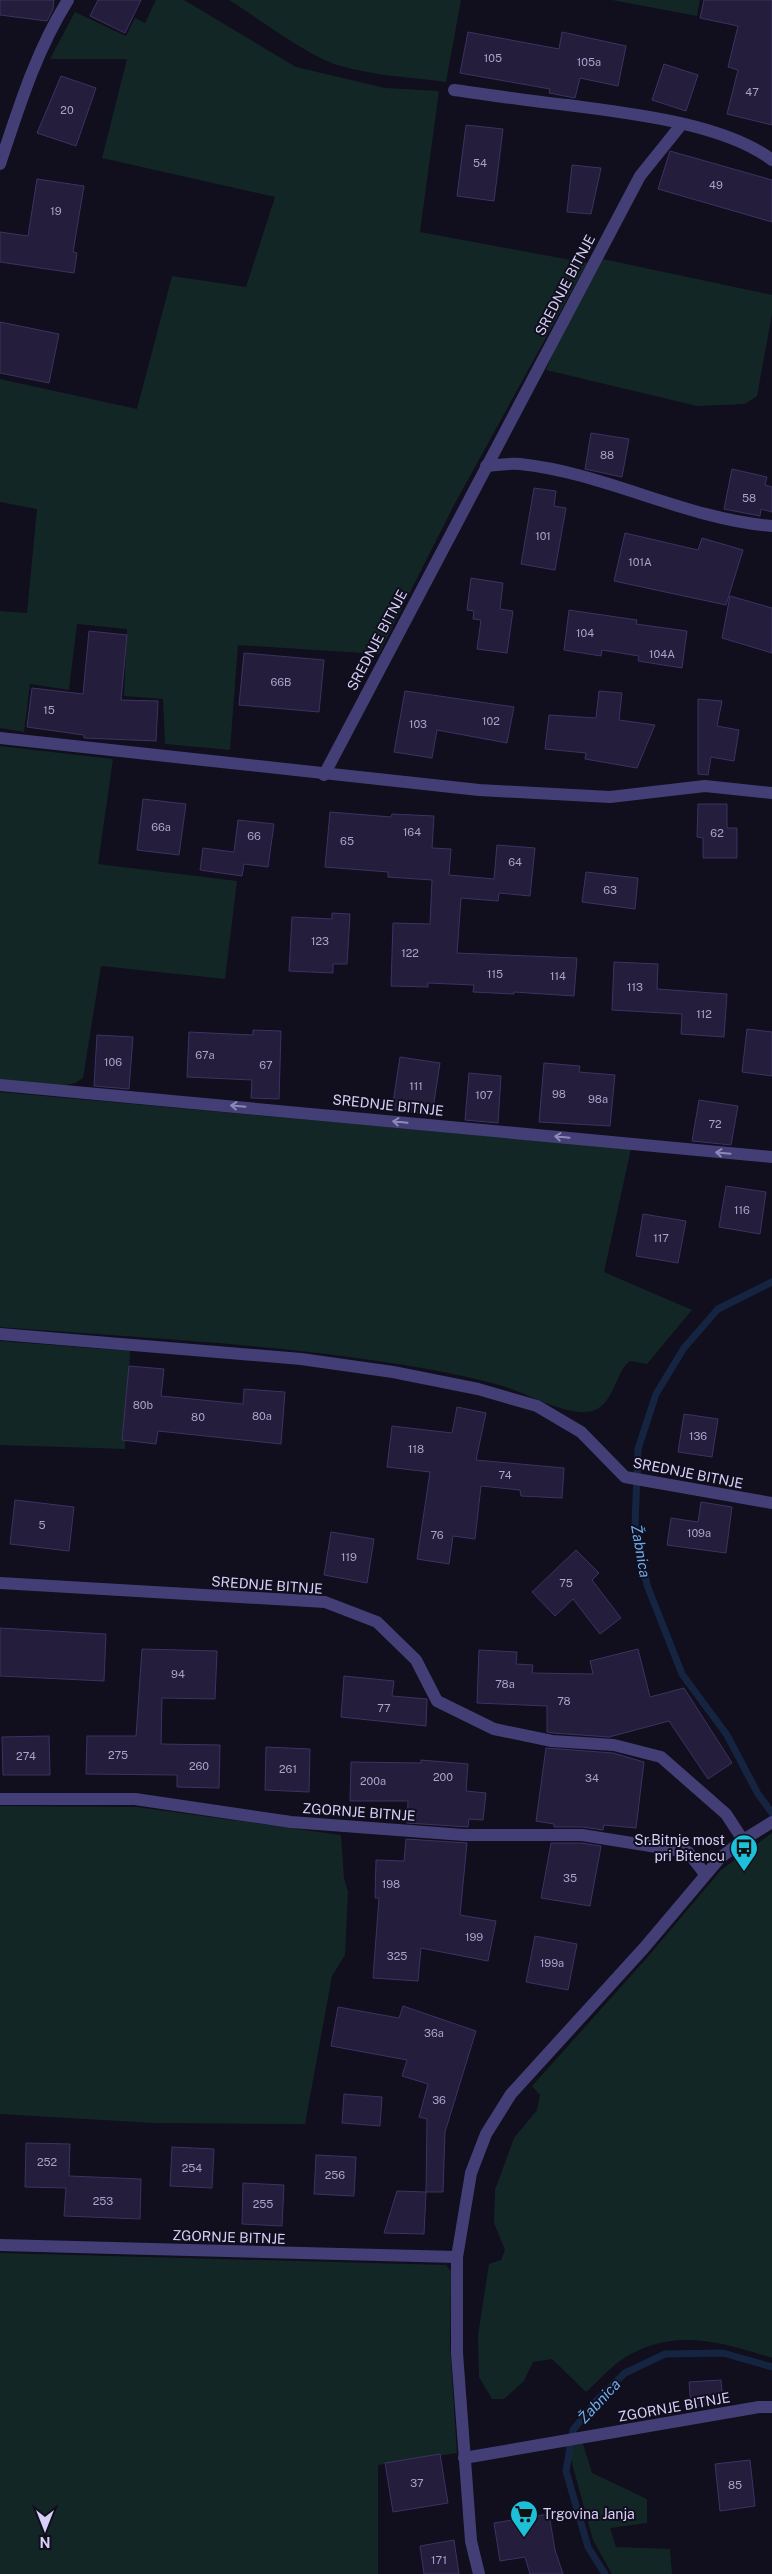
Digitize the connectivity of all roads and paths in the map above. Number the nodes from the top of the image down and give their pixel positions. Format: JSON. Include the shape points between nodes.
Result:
{"nodes":[{"id":1,"x":68,"y":0,"type":"edge"},
{"id":2,"x":454,"y":90,"type":"dead end"},
{"id":3,"x":681,"y":125,"type":"junction"},
{"id":4,"x":772,"y":160,"type":"edge"},
{"id":5,"x":0,"y":164,"type":"edge"},
{"id":6,"x":486,"y":466,"type":"junction"},
{"id":7,"x":772,"y":526,"type":"edge"},
{"id":8,"x":0,"y":738,"type":"edge"},
{"id":9,"x":324,"y":775,"type":"junction"},
{"id":10,"x":772,"y":793,"type":"edge"},
{"id":11,"x":0,"y":1085,"type":"edge"},
{"id":12,"x":772,"y":1157,"type":"edge"},
{"id":13,"x":0,"y":1334,"type":"edge"},
{"id":14,"x":772,"y":1503,"type":"edge"},
{"id":15,"x":0,"y":1583,"type":"edge"},
{"id":16,"x":0,"y":1799,"type":"edge"},
{"id":17,"x":772,"y":1822,"type":"edge"},
{"id":18,"x":742,"y":1840,"type":"junction"},
{"id":19,"x":705,"y":1874,"type":"junction"},
{"id":20,"x":0,"y":2245,"type":"edge"},
{"id":21,"x":457,"y":2257,"type":"junction"},
{"id":22,"x":772,"y":2407,"type":"edge"},
{"id":23,"x":464,"y":2458,"type":"junction"},
{"id":24,"x":479,"y":2574,"type":"edge"}],
"edges":[{"from":1,"to":5,"type":"street","via":[[48,31]]},
{"from":2,"to":3,"type":"street","via":[[628,112]]},
{"from":3,"to":4,"type":"street","via":[[756,148]]},
{"from":3,"to":6,"type":"street","name":"SREDNJE BITNJE","via":[[640,176]]},
{"from":6,"to":7,"type":"street","via":[[518,464],[559,471],[738,522]]},
{"from":6,"to":9,"type":"street","name":"SREDNJE BITNJE"},
{"from":8,"to":9,"type":"street"},
{"from":9,"to":10,"type":"street","via":[[479,790],[600,796],[705,786]]},
{"from":12,"to":11,"type":"street","name":"SREDNJE BITNJE","one_way":true},
{"from":13,"to":14,"type":"street","name":"SREDNJE BITNJE","via":[[301,1359],[394,1372],[478,1389],[537,1406],[581,1432],[625,1477]]},
{"from":15,"to":18,"type":"street","name":"SREDNJE BITNJE","via":[[325,1602],[377,1622],[416,1660],[437,1702],[494,1730],[552,1741],[614,1745],[661,1757],[726,1814]]},
{"from":16,"to":19,"type":"street","name":"ZGORNJE BITNJE","via":[[135,1799],[330,1826],[464,1834],[582,1835],[688,1852]]},
{"from":17,"to":18,"type":"street"},
{"from":18,"to":19,"type":"street"},
{"from":19,"to":21,"type":"street","via":[[644,1948],[511,2094],[486,2134],[471,2173]]},
{"from":20,"to":21,"type":"street","name":"ZGORNJE BITNJE"},
{"from":21,"to":23,"type":"street","via":[[457,2353]]},
{"from":22,"to":23,"type":"street","name":"ZGORNJE BITNJE"},
{"from":23,"to":24,"type":"street","via":[[471,2541]]}]}
